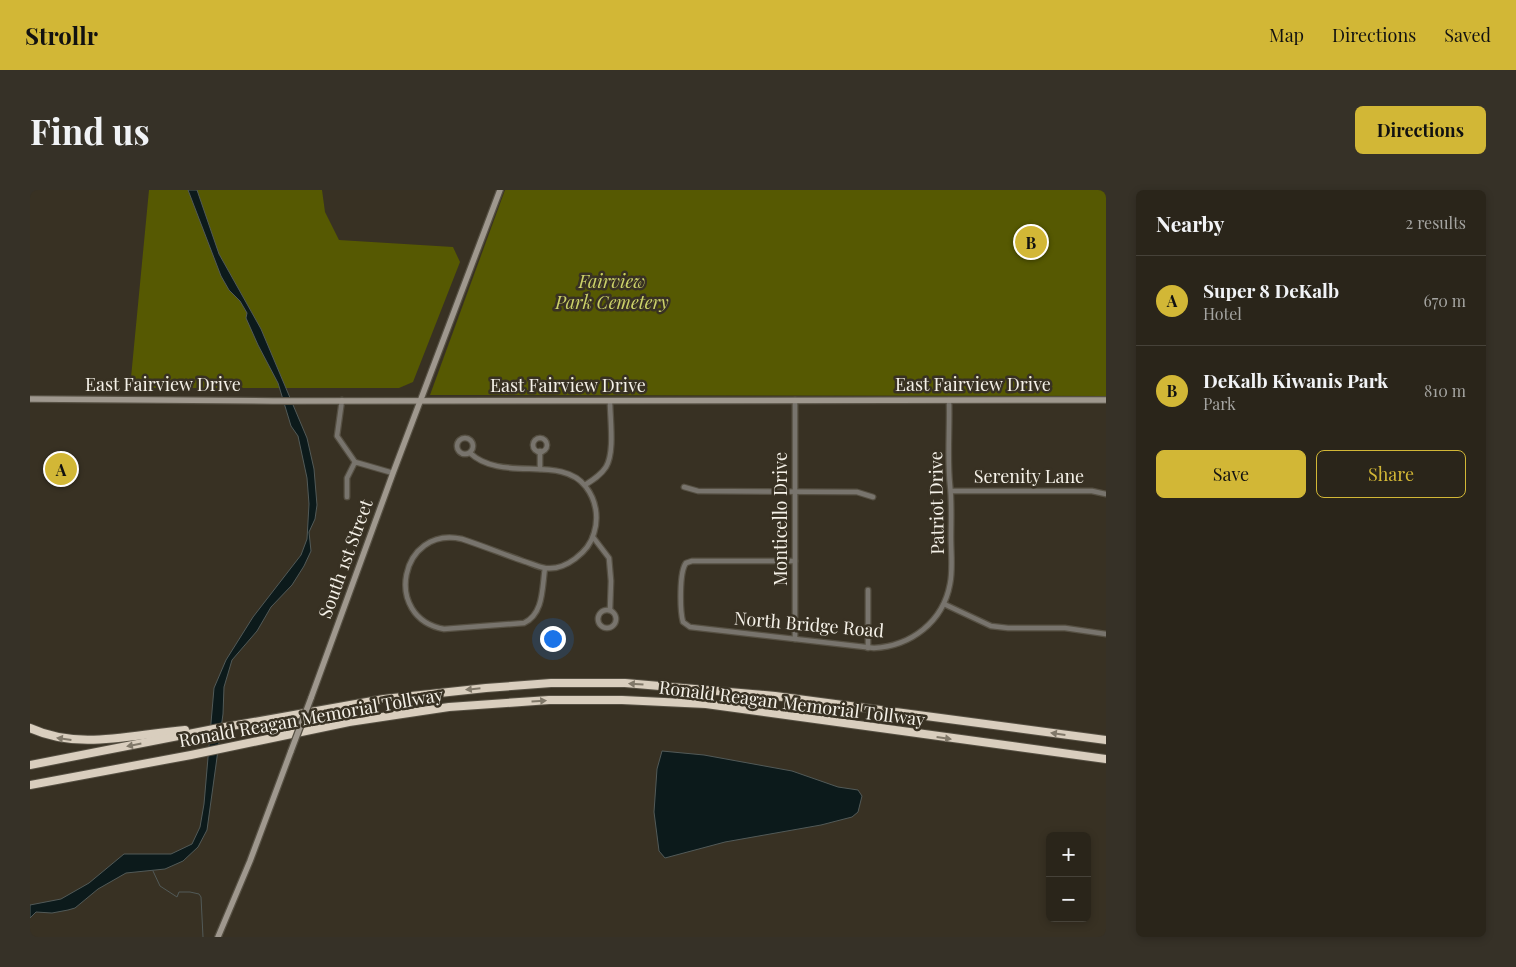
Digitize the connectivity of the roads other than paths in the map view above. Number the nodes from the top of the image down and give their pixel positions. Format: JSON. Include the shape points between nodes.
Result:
{"nodes":[{"id":1,"x":500,"y":190,"type":"edge"},
{"id":2,"x":30,"y":399,"type":"edge"},
{"id":3,"x":342,"y":400,"type":"junction"},
{"id":4,"x":421,"y":400,"type":"junction"},
{"id":5,"x":795,"y":400,"type":"junction"},
{"id":6,"x":949,"y":400,"type":"junction"},
{"id":7,"x":1106,"y":400,"type":"edge"},
{"id":8,"x":610,"y":401,"type":"junction"},
{"id":9,"x":540,"y":451,"type":"dead end"},
{"id":10,"x":470,"y":452,"type":"dead end"},
{"id":11,"x":355,"y":462,"type":"junction"},
{"id":12,"x":540,"y":470,"type":"junction"},
{"id":13,"x":393,"y":473,"type":"junction"},
{"id":14,"x":585,"y":485,"type":"junction"},
{"id":15,"x":684,"y":487,"type":"dead end"},
{"id":16,"x":951,"y":491,"type":"junction"},
{"id":17,"x":795,"y":492,"type":"junction"},
{"id":18,"x":1106,"y":494,"type":"edge"},
{"id":19,"x":347,"y":497,"type":"dead end"},
{"id":20,"x":873,"y":497,"type":"dead end"},
{"id":21,"x":593,"y":537,"type":"junction"},
{"id":22,"x":795,"y":561,"type":"junction"},
{"id":23,"x":545,"y":568,"type":"junction"},
{"id":24,"x":868,"y":590,"type":"dead end"},
{"id":25,"x":944,"y":604,"type":"junction"},
{"id":26,"x":610,"y":610,"type":"junction"},
{"id":27,"x":1106,"y":634,"type":"edge"},
{"id":28,"x":795,"y":639,"type":"junction"},
{"id":29,"x":868,"y":648,"type":"junction"},
{"id":30,"x":30,"y":728,"type":"edge"},
{"id":31,"x":199,"y":731,"type":"junction"},
{"id":32,"x":1106,"y":740,"type":"edge"},
{"id":33,"x":1106,"y":760,"type":"edge"},
{"id":34,"x":30,"y":765,"type":"edge"},
{"id":35,"x":30,"y":785,"type":"edge"},
{"id":36,"x":218,"y":937,"type":"edge"}],
"edges":[{"from":1,"to":4,"type":"street","name":"South 1st Street"},
{"from":2,"to":3,"type":"street","name":"East Fairview Drive"},
{"from":3,"to":4,"type":"street","name":"East Fairview Drive"},
{"from":3,"to":11,"type":"street","via":[[337,436]]},
{"from":4,"to":8,"type":"street","name":"East Fairview Drive"},
{"from":4,"to":13,"type":"street","name":"South 1st Street"},
{"from":5,"to":6,"type":"street","name":"East Fairview Drive"},
{"from":5,"to":8,"type":"street","name":"East Fairview Drive"},
{"from":5,"to":17,"type":"street","name":"Monticello Drive"},
{"from":6,"to":7,"type":"street","name":"East Fairview Drive"},
{"from":6,"to":16,"type":"street","name":"Patriot Drive"},
{"from":8,"to":14,"type":"street","via":[[611,447],[608,462],[603,472]]},
{"from":9,"to":12,"type":"street"},
{"from":10,"to":12,"type":"street","via":[[486,463]]},
{"from":11,"to":13,"type":"street"},
{"from":11,"to":19,"type":"street","via":[[347,478]]},
{"from":12,"to":14,"type":"street","via":[[564,472]]},
{"from":13,"to":36,"type":"street","name":"South 1st Street","bridge":true,"via":[[250,861]]},
{"from":14,"to":21,"type":"street","via":[[596,510]]},
{"from":15,"to":17,"type":"street","via":[[698,491]]},
{"from":16,"to":18,"type":"street","name":"Serenity Lane","via":[[1092,491]]},
{"from":16,"to":25,"type":"street","name":"Patriot Drive","via":[[951,571]]},
{"from":17,"to":20,"type":"street","via":[[857,492]]},
{"from":17,"to":22,"type":"street","name":"Monticello Drive"},
{"from":21,"to":23,"type":"street","via":[[588,547],[574,560]]},
{"from":21,"to":26,"type":"street","via":[[608,558]]},
{"from":22,"to":28,"type":"street","name":"Monticello Drive"},
{"from":22,"to":28,"type":"street","name":"North Bridge Road","via":[[692,561],[686,563],[682,571],[682,619],[686,625]]},
{"from":23,"to":23,"type":"street","via":[[539,608],[529,621],[444,629],[422,621],[408,602],[407,568],[417,552],[438,538],[462,539]]},
{"from":24,"to":29,"type":"street"},
{"from":25,"to":27,"type":"street","via":[[991,626],[1065,628]]},
{"from":25,"to":29,"type":"street","name":"North Bridge Road","via":[[914,637],[888,647]]},
{"from":26,"to":26,"type":"street","via":[[616,620],[610,628],[604,628],[598,621],[598,615]]},
{"from":28,"to":29,"type":"street","name":"North Bridge Road"},
{"from":31,"to":30,"type":"highway","one_way":true,"via":[[96,740],[60,738]]},
{"from":32,"to":31,"type":"highway","name":"Ronald Reagan Memorial Tollway","one_way":true,"via":[[775,696],[625,683],[551,683],[417,695]]},
{"from":31,"to":34,"type":"highway","name":"Ronald Reagan Memorial Tollway","one_way":true},
{"from":35,"to":33,"type":"highway","name":"Ronald Reagan Memorial Tollway","one_way":true,"via":[[349,722],[450,707],[548,700],[706,704]]}]}
